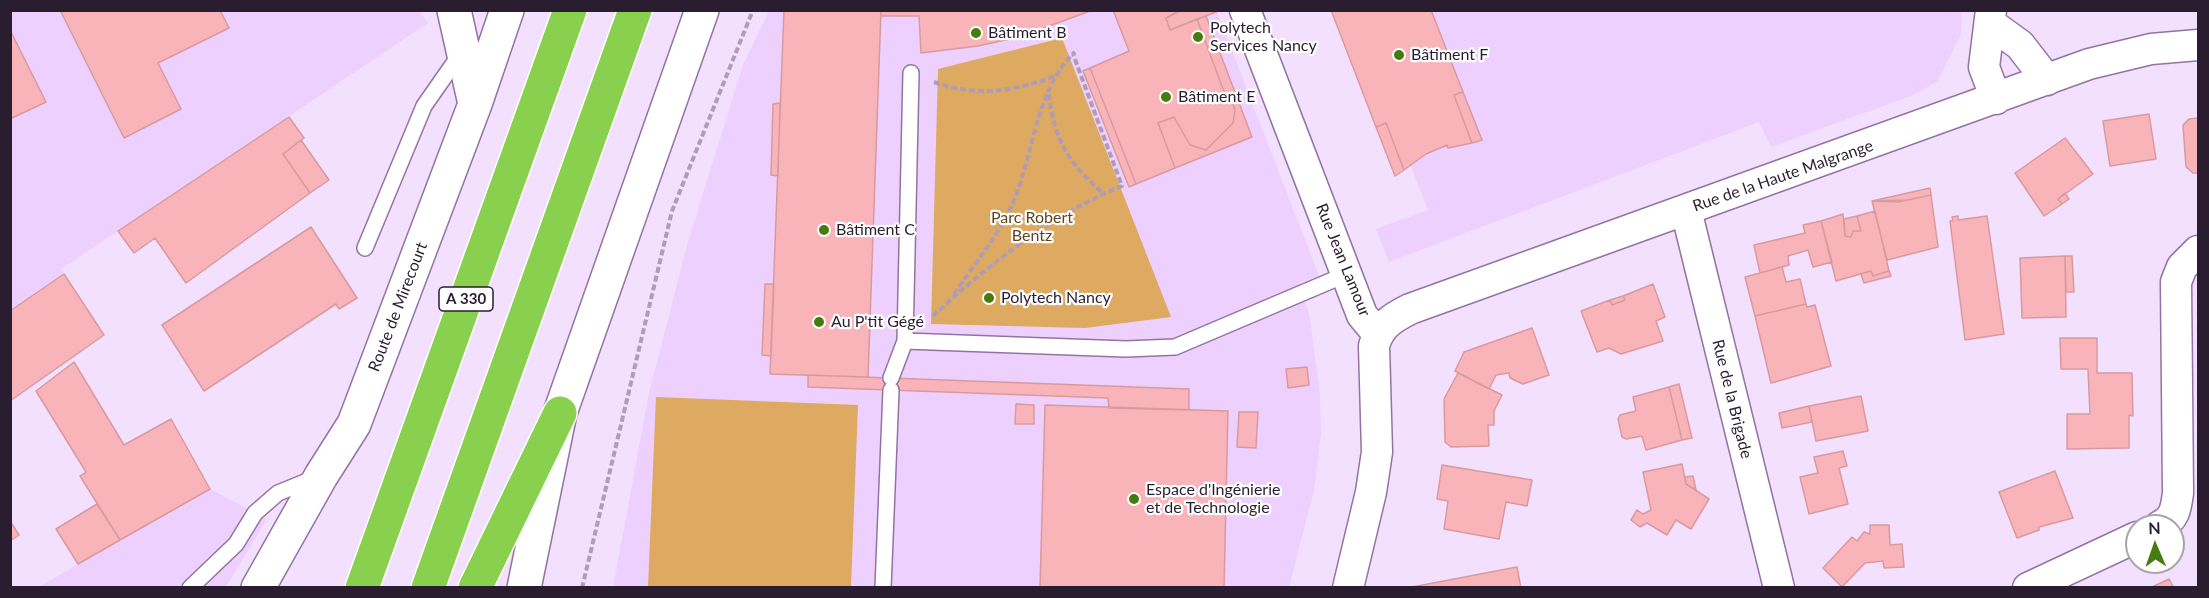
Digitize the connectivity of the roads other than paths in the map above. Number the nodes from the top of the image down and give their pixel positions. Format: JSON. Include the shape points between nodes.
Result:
{"nodes":[{"id":1,"x":454,"y":10,"type":"edge"},
{"id":2,"x":507,"y":10,"type":"edge"},
{"id":3,"x":570,"y":10,"type":"edge"},
{"id":4,"x":635,"y":10,"type":"edge"},
{"id":5,"x":702,"y":10,"type":"edge"},
{"id":6,"x":1245,"y":10,"type":"edge"},
{"id":7,"x":1991,"y":17,"type":"edge"},
{"id":8,"x":2199,"y":45,"type":"edge"},
{"id":9,"x":463,"y":51,"type":"junction"},
{"id":10,"x":911,"y":73,"type":"road end"},
{"id":11,"x":2047,"y":80,"type":"junction"},
{"id":12,"x":1996,"y":99,"type":"junction"},
{"id":13,"x":475,"y":104,"type":"junction"},
{"id":14,"x":1686,"y":210,"type":"junction"},
{"id":15,"x":365,"y":248,"type":"dead end"},
{"id":16,"x":2199,"y":251,"type":"edge"},
{"id":17,"x":1347,"y":274,"type":"junction"},
{"id":18,"x":1377,"y":333,"type":"junction"},
{"id":19,"x":905,"y":341,"type":"junction"},
{"id":20,"x":560,"y":413,"type":"junction"},
{"id":21,"x":321,"y":476,"type":"junction"},
{"id":22,"x":2174,"y":514,"type":"edge"},
{"id":23,"x":2125,"y":543,"type":"edge"},
{"id":24,"x":190,"y":588,"type":"edge"},
{"id":25,"x":258,"y":588,"type":"edge"},
{"id":26,"x":362,"y":588,"type":"edge"},
{"id":27,"x":428,"y":588,"type":"edge"},
{"id":28,"x":475,"y":588,"type":"edge"},
{"id":29,"x":524,"y":588,"type":"edge"},
{"id":30,"x":883,"y":588,"type":"edge"},
{"id":31,"x":1348,"y":588,"type":"edge"},
{"id":32,"x":1779,"y":588,"type":"edge"},
{"id":33,"x":2028,"y":588,"type":"edge"}],
"edges":[{"from":1,"to":9,"type":"main road"},
{"from":2,"to":13,"type":"main road","name":"Route de Mirecourt"},
{"from":3,"to":26,"type":"highway","number":"A 330"},
{"from":4,"to":27,"type":"highway"},
{"from":5,"to":20,"type":"main road"},
{"from":6,"to":17,"type":"street","name":"Rue Jean Lamour"},
{"from":7,"to":11,"type":"street","via":[[2020,45]]},
{"from":7,"to":12,"type":"street","via":[[1984,67]]},
{"from":8,"to":11,"type":"street","name":"Rue de la Haute Malgrange","via":[[2126,55]]},
{"from":9,"to":13,"type":"main road"},
{"from":9,"to":15,"type":"lane","via":[[424,106]]},
{"from":10,"to":19,"type":"lane"},
{"from":11,"to":12,"type":"street","name":"Rue de la Haute Malgrange"},
{"from":12,"to":14,"type":"street","name":"Rue de la Haute Malgrange"},
{"from":13,"to":21,"type":"main road","name":"Route de Mirecourt","via":[[354,424]]},
{"from":14,"to":18,"type":"street","name":"Rue de la Haute Malgrange","via":[[1410,309],[1391,319]]},
{"from":14,"to":32,"type":"street","name":"Rue de la Brigade"},
{"from":16,"to":22,"type":"street","via":[[2182,267],[2176,282],[2178,493]]},
{"from":17,"to":18,"type":"street","name":"Rue Jean Lamour","via":[[1362,315]]},
{"from":17,"to":19,"type":"lane","via":[[1175,347],[1126,350]]},
{"from":18,"to":31,"type":"street","name":"Rue Jean Lamour","via":[[1377,452]]},
{"from":19,"to":30,"type":"lane","via":[[891,384]]},
{"from":20,"to":28,"type":"highway"},
{"from":20,"to":29,"type":"main road"},
{"from":21,"to":24,"type":"lane","via":[[278,493],[255,513],[236,544]]},
{"from":21,"to":25,"type":"main road","name":"Route de Mirecourt"},
{"from":23,"to":33,"type":"street"}]}
